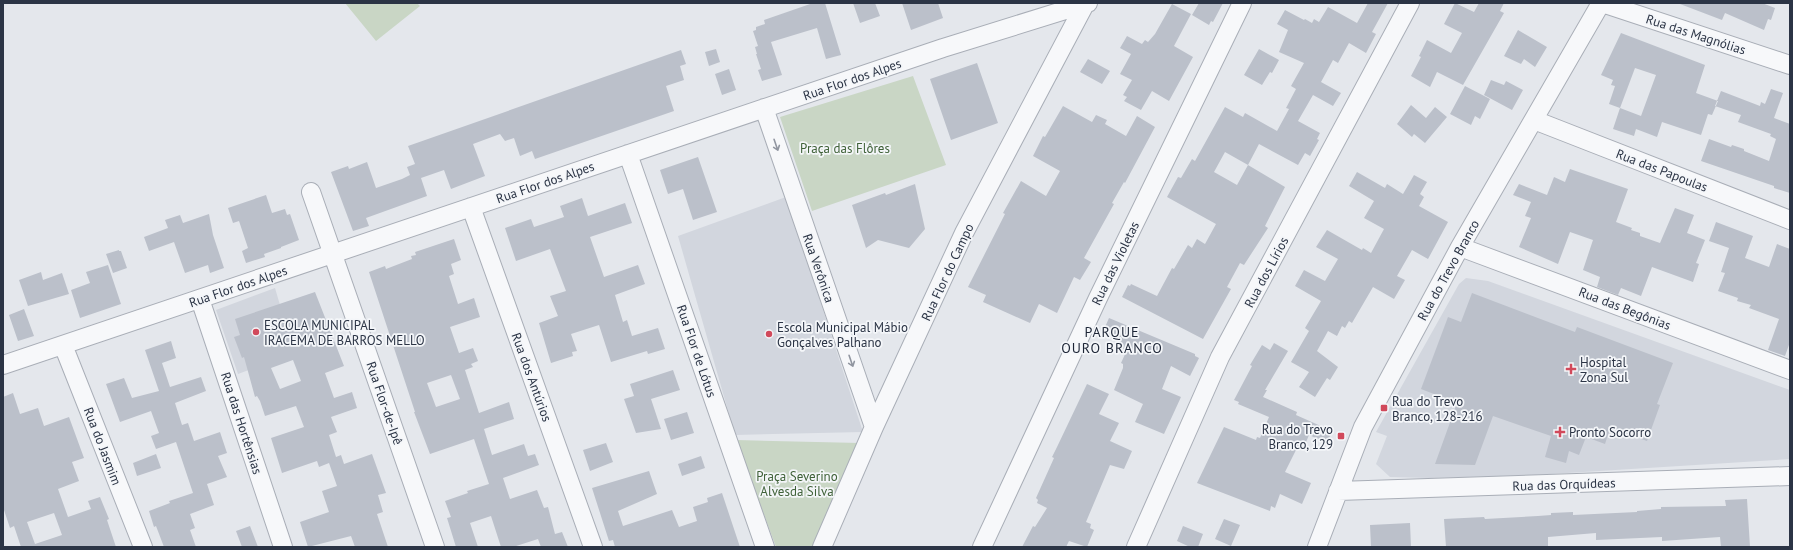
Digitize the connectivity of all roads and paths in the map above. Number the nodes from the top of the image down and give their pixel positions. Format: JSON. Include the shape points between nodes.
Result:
{"nodes":[{"id":1,"x":1087,"y":3,"type":"edge"},
{"id":2,"x":1242,"y":3,"type":"edge"},
{"id":3,"x":1410,"y":3,"type":"edge"},
{"id":4,"x":1602,"y":3,"type":"edge"},
{"id":5,"x":1790,"y":65,"type":"edge"},
{"id":6,"x":764,"y":108,"type":"junction"},
{"id":7,"x":1534,"y":120,"type":"junction"},
{"id":8,"x":628,"y":154,"type":"junction"},
{"id":9,"x":311,"y":192,"type":"dead end"},
{"id":10,"x":471,"y":207,"type":"junction"},
{"id":11,"x":1790,"y":220,"type":"edge"},
{"id":12,"x":1460,"y":247,"type":"junction"},
{"id":13,"x":334,"y":254,"type":"junction"},
{"id":14,"x":200,"y":299,"type":"junction"},
{"id":15,"x":63,"y":345,"type":"junction"},
{"id":16,"x":3,"y":366,"type":"edge"},
{"id":17,"x":1790,"y":370,"type":"edge"},
{"id":18,"x":874,"y":427,"type":"junction"},
{"id":19,"x":1790,"y":476,"type":"edge"},
{"id":20,"x":1338,"y":491,"type":"junction"},
{"id":21,"x":143,"y":547,"type":"edge"},
{"id":22,"x":283,"y":547,"type":"edge"},
{"id":23,"x":435,"y":547,"type":"edge"},
{"id":24,"x":593,"y":547,"type":"edge"},
{"id":25,"x":765,"y":547,"type":"edge"},
{"id":26,"x":822,"y":547,"type":"edge"},
{"id":27,"x":982,"y":547,"type":"edge"},
{"id":28,"x":1136,"y":547,"type":"edge"},
{"id":29,"x":1317,"y":547,"type":"edge"}],
"edges":[{"from":1,"to":6,"type":"street","name":"Rua Flor dos Alpes"},
{"from":1,"to":18,"type":"street","name":"Rua Flor do Campo","via":[[964,233]]},
{"from":2,"to":27,"type":"street","name":"Rua das Violetas","via":[[1098,298]]},
{"from":3,"to":28,"type":"street","name":"Rua dos Lírios","via":[[1220,357]]},
{"from":4,"to":5,"type":"street","name":"Rua das Magnólias"},
{"from":4,"to":7,"type":"street","name":"Rua do Trevo Branco"},
{"from":6,"to":8,"type":"street","name":"Rua Flor dos Alpes"},
{"from":6,"to":18,"type":"street","name":"Rua Verônica","one_way":true},
{"from":7,"to":11,"type":"street","name":"Rua das Papoulas"},
{"from":7,"to":12,"type":"street","name":"Rua do Trevo Branco"},
{"from":8,"to":10,"type":"street","name":"Rua Flor dos Alpes"},
{"from":8,"to":25,"type":"street","name":"Rua Flor de Lótus"},
{"from":9,"to":13,"type":"street","name":"Rua Flor-de-Ipê"},
{"from":10,"to":13,"type":"street","name":"Rua Flor dos Alpes"},
{"from":10,"to":24,"type":"street","name":"Rua dos Antúrios"},
{"from":12,"to":17,"type":"street","name":"Rua das Begônias"},
{"from":12,"to":20,"type":"street","name":"Rua do Trevo Branco","via":[[1363,427]]},
{"from":13,"to":14,"type":"street","name":"Rua Flor dos Alpes"},
{"from":13,"to":23,"type":"street","name":"Rua Flor-de-Ipê"},
{"from":14,"to":15,"type":"street","name":"Rua Flor dos Alpes"},
{"from":14,"to":22,"type":"street","name":"Rua das Hortênsias"},
{"from":15,"to":16,"type":"street","name":"Rua Flor dos Alpes"},
{"from":15,"to":21,"type":"street","name":"Rua do Jasmim"},
{"from":18,"to":26,"type":"street","name":"Rua Flor do Campo"},
{"from":19,"to":20,"type":"street","name":"Rua das Orquídeas"},
{"from":20,"to":29,"type":"street","name":"Rua do Trevo Branco"}]}
